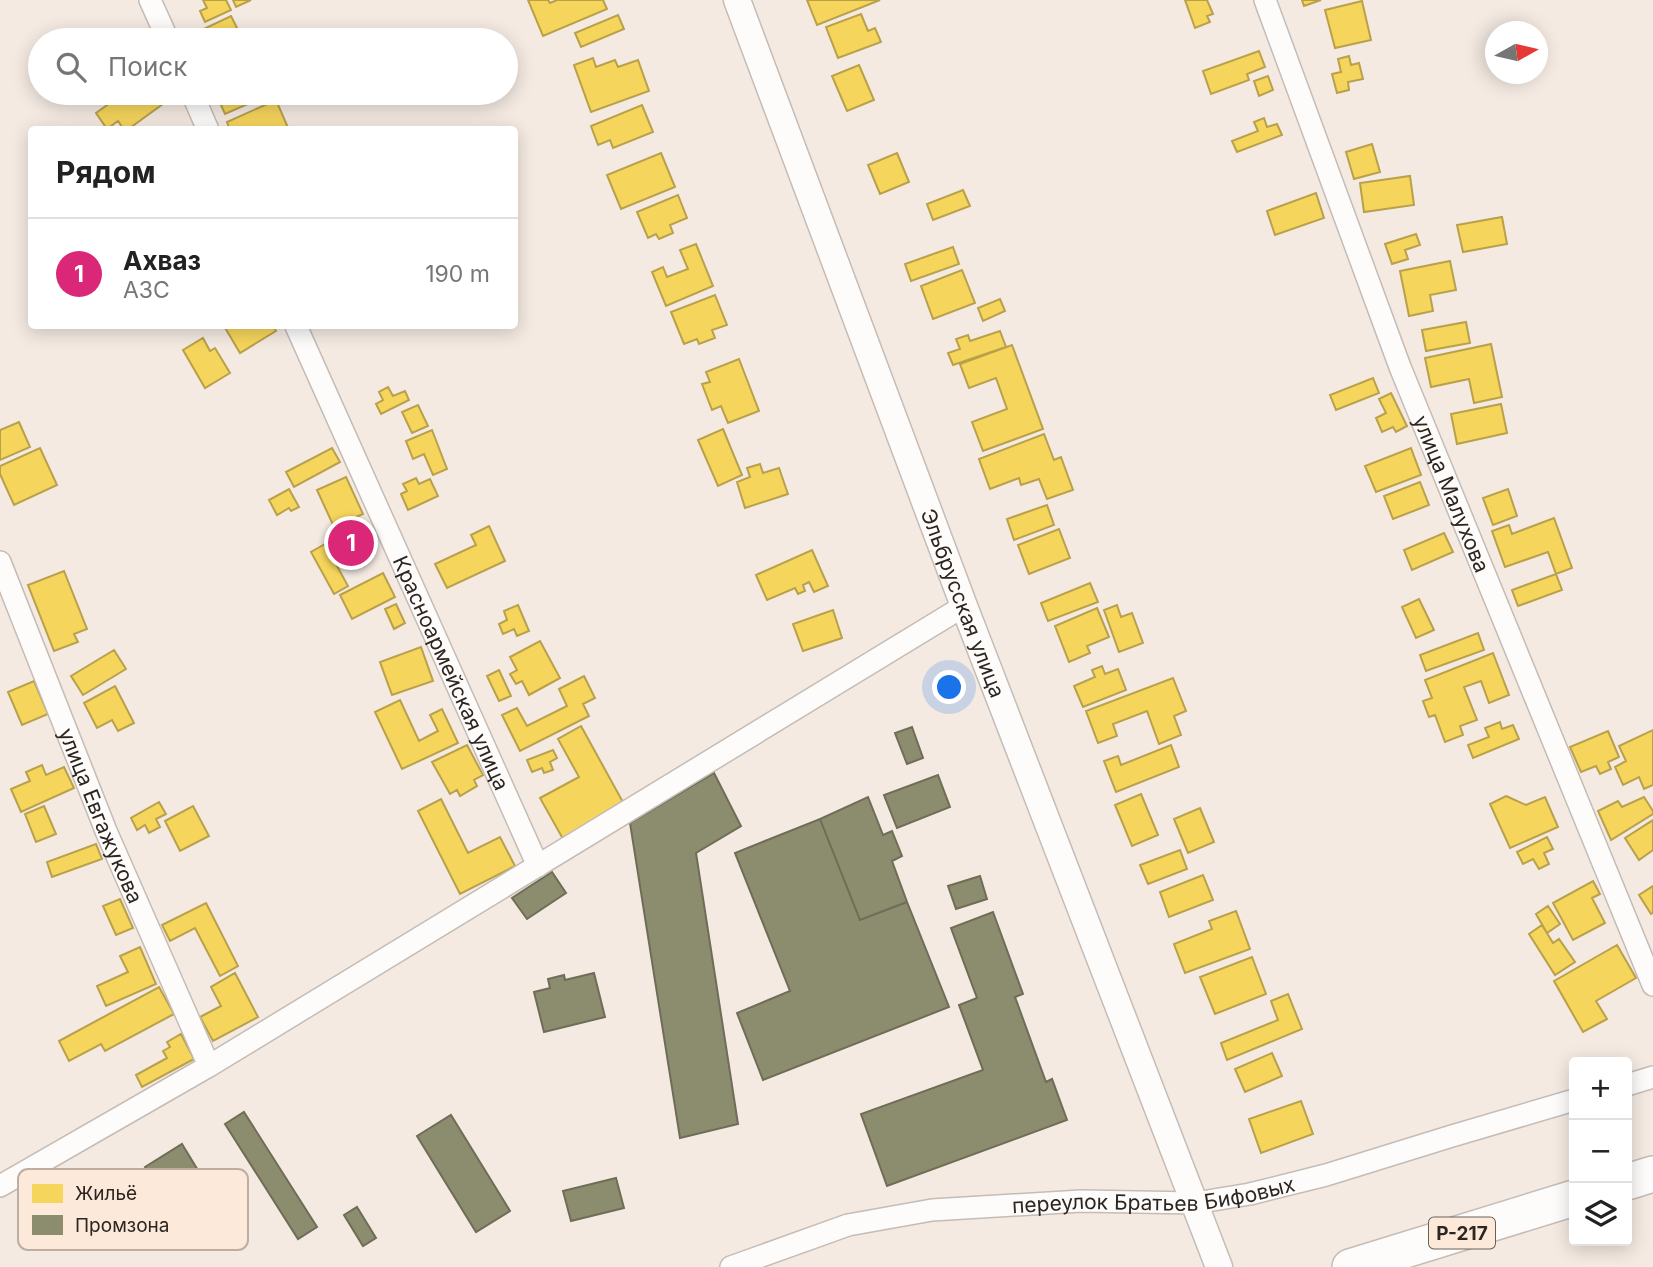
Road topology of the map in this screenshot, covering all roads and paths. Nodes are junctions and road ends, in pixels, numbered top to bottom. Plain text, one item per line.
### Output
1 (150, 0) edge
2 (737, 0) edge
3 (1265, 0) edge
4 (163, 28) edge
5 (197, 105) edge
6 (206, 126) edge
7 (297, 329) edge
8 (0, 562) edge
9 (964, 606) junction
10 (538, 866) junction
11 (1653, 985) edge
12 (209, 1066) junction
13 (1653, 1077) edge
14 (1632, 1083) edge
15 (1569, 1102) edge
16 (30, 1169) edge
17 (1653, 1174) edge
18 (18, 1176) edge
19 (1632, 1180) edge
20 (0, 1186) edge
21 (1569, 1200) edge
22 (1195, 1203) junction
23 (730, 1267) edge
24 (1219, 1267) edge
25 (1350, 1267) edge

1 - 4 street
2 - 9 street, Эльбрусская улица
3 - 11 street, улица Малухова
5 - 6 street
7 - 10 street, Красноармейская улица
8 - 12 street, улица Евгажукова
9 - 10 street
9 - 22 street, Эльбрусская улица
10 - 12 street
12 - 16 street
13 - 14 street
15 - 22 street, переулок Братьев Бифовых
17 - 19 highway
18 - 20 street
21 - 25 highway, Р-217
22 - 23 street, переулок Братьев Бифовых
22 - 24 street, Эльбрусская улица

